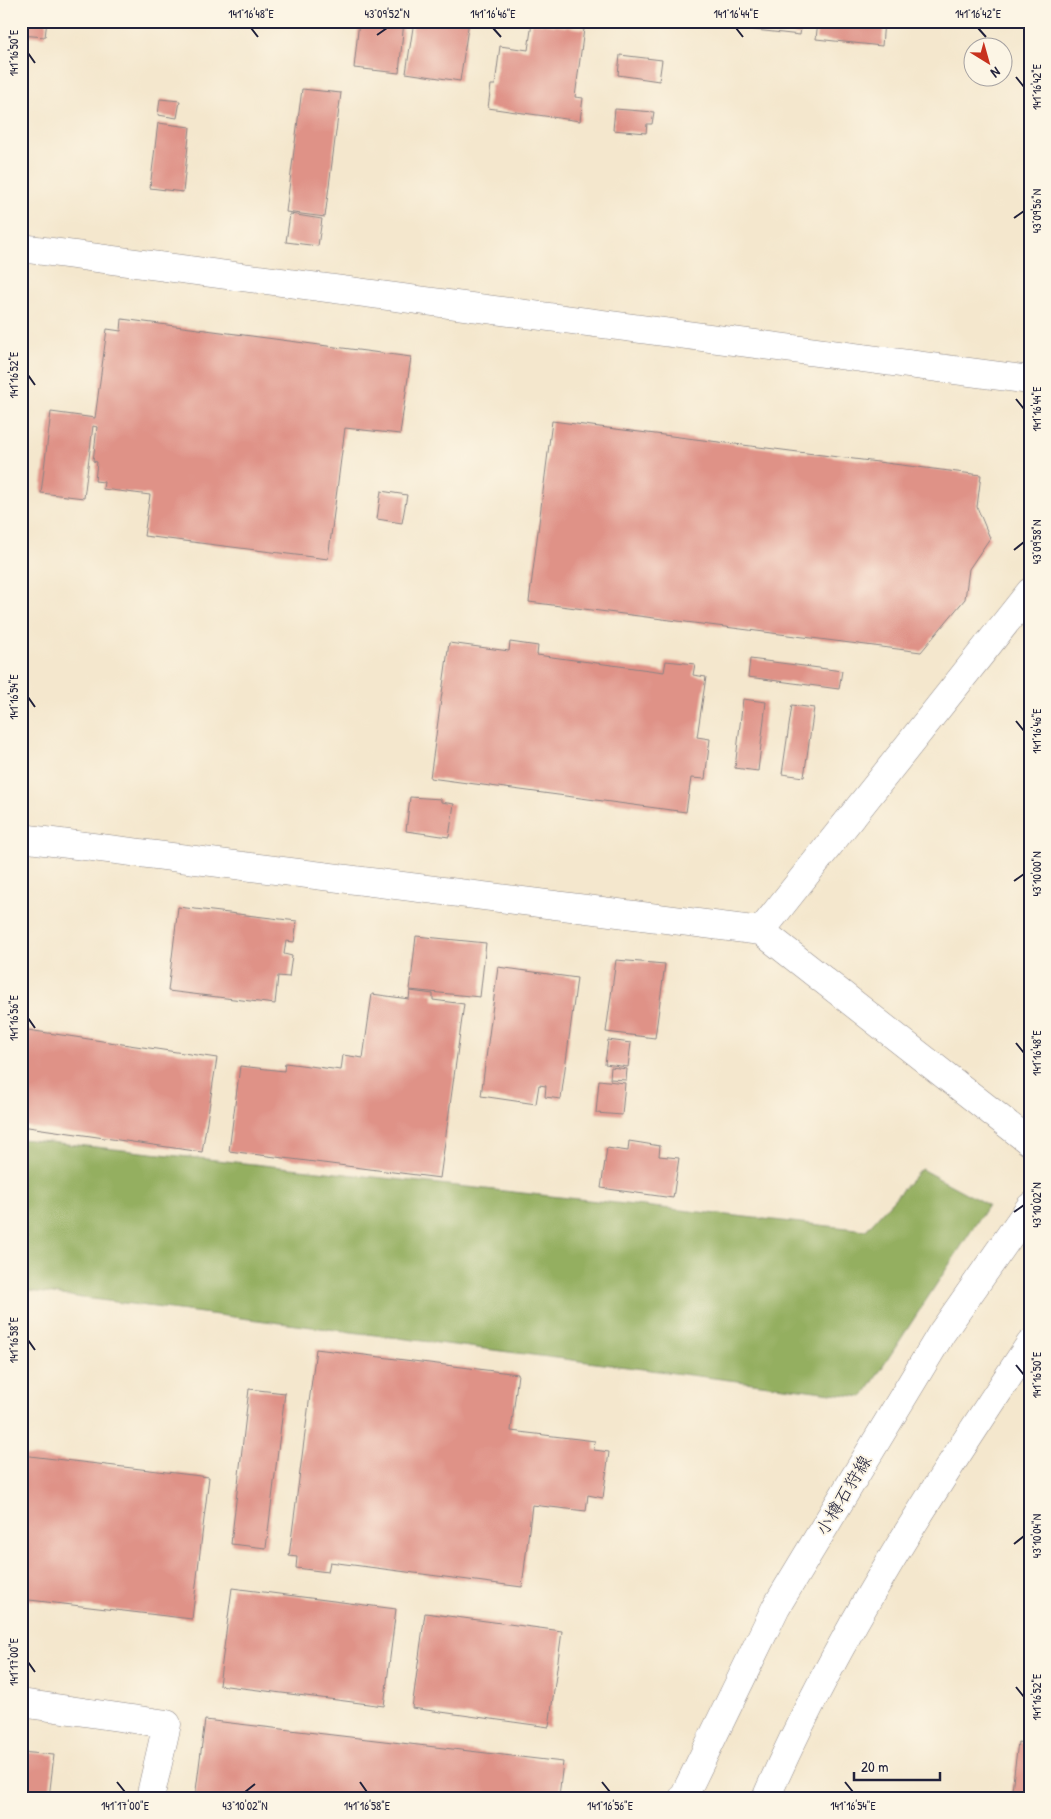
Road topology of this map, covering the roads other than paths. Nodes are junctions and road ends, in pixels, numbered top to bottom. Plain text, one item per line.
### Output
1 (21, 248) edge
2 (1030, 380) edge
3 (1030, 592) edge
4 (21, 838) edge
5 (761, 931) junction
6 (1030, 1142) edge
7 (1030, 1208) edge
8 (1030, 1344) edge
9 (21, 1703) edge
10 (150, 1798) edge
11 (683, 1798) edge
12 (766, 1798) edge

1 - 2 street
3 - 5 street
4 - 5 street
5 - 6 street
7 - 11 street, 小樽石狩線
8 - 12 street
9 - 10 street

